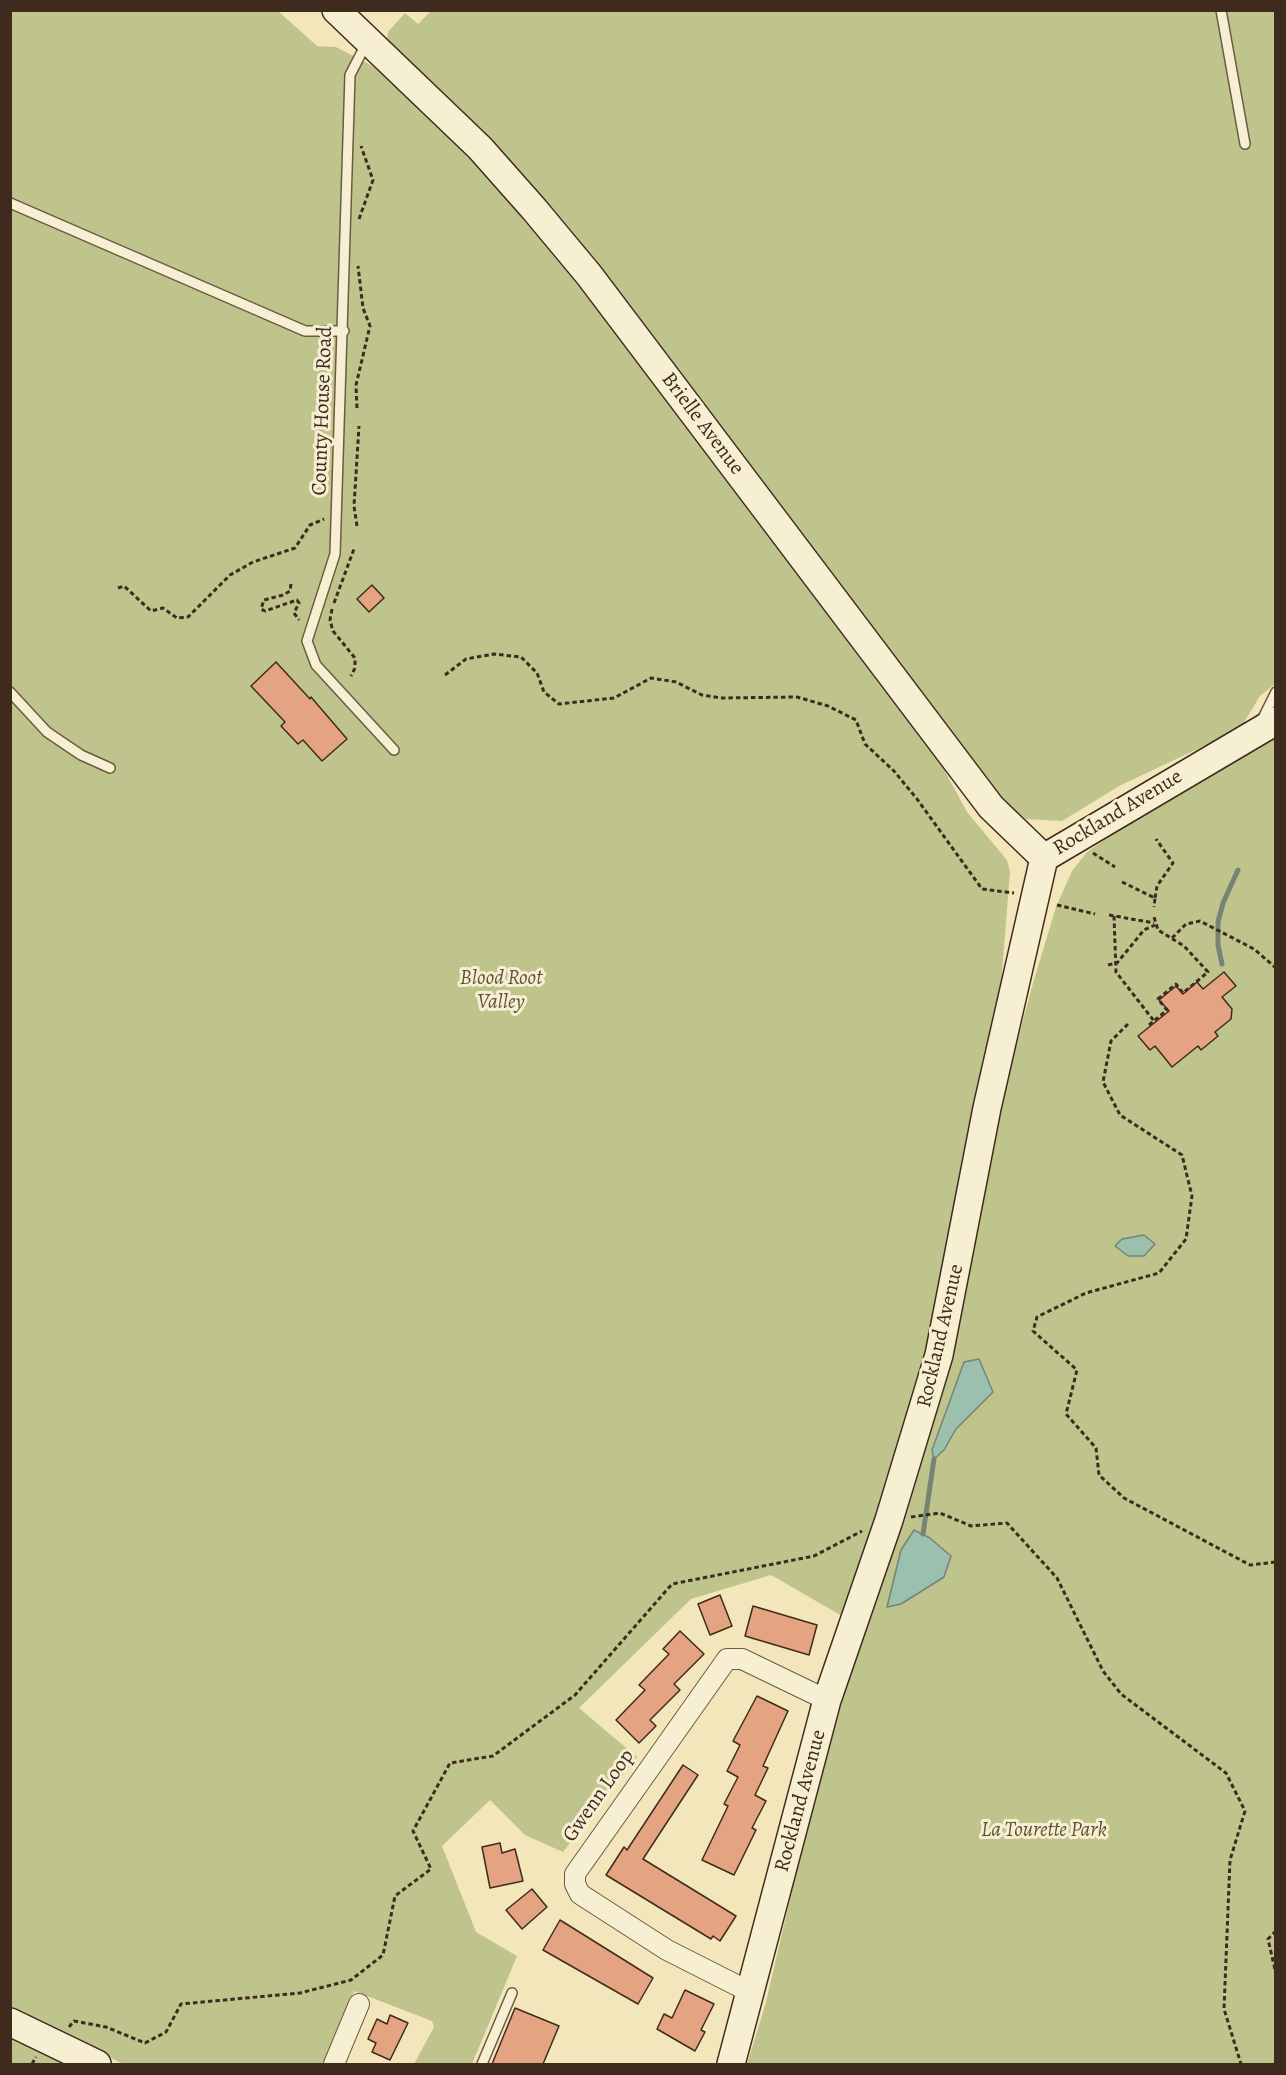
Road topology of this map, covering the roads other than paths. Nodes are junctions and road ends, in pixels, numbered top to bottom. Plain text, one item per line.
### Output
1 (336, 10) edge
2 (1221, 10) edge
3 (368, 40) junction
4 (1245, 144) dead end
5 (10, 203) edge
6 (344, 331) junction
7 (10, 692) edge
8 (1275, 692) edge
9 (1266, 726) edge
10 (394, 750) dead end
11 (110, 768) dead end
12 (1044, 858) junction
13 (827, 1700) junction
14 (750, 1992) junction
15 (512, 1993) dead end
16 (358, 2004) dead end
17 (10, 2022) edge
18 (97, 2064) edge
19 (334, 2064) edge
20 (482, 2064) edge
21 (731, 2064) edge

1 - 3 street, Brielle Avenue
2 - 4 lane
3 - 6 lane, County House Road
3 - 12 street, Brielle Avenue
5 - 6 lane
6 - 10 lane, County House Road
7 - 11 lane
8 - 9 lane
9 - 12 street, Rockland Avenue
12 - 13 street, Rockland Avenue
13 - 14 street, Rockland Avenue
13 - 14 street, Gwenn Loop
14 - 21 street, Rockland Avenue
15 - 20 lane
16 - 19 street
17 - 18 street

